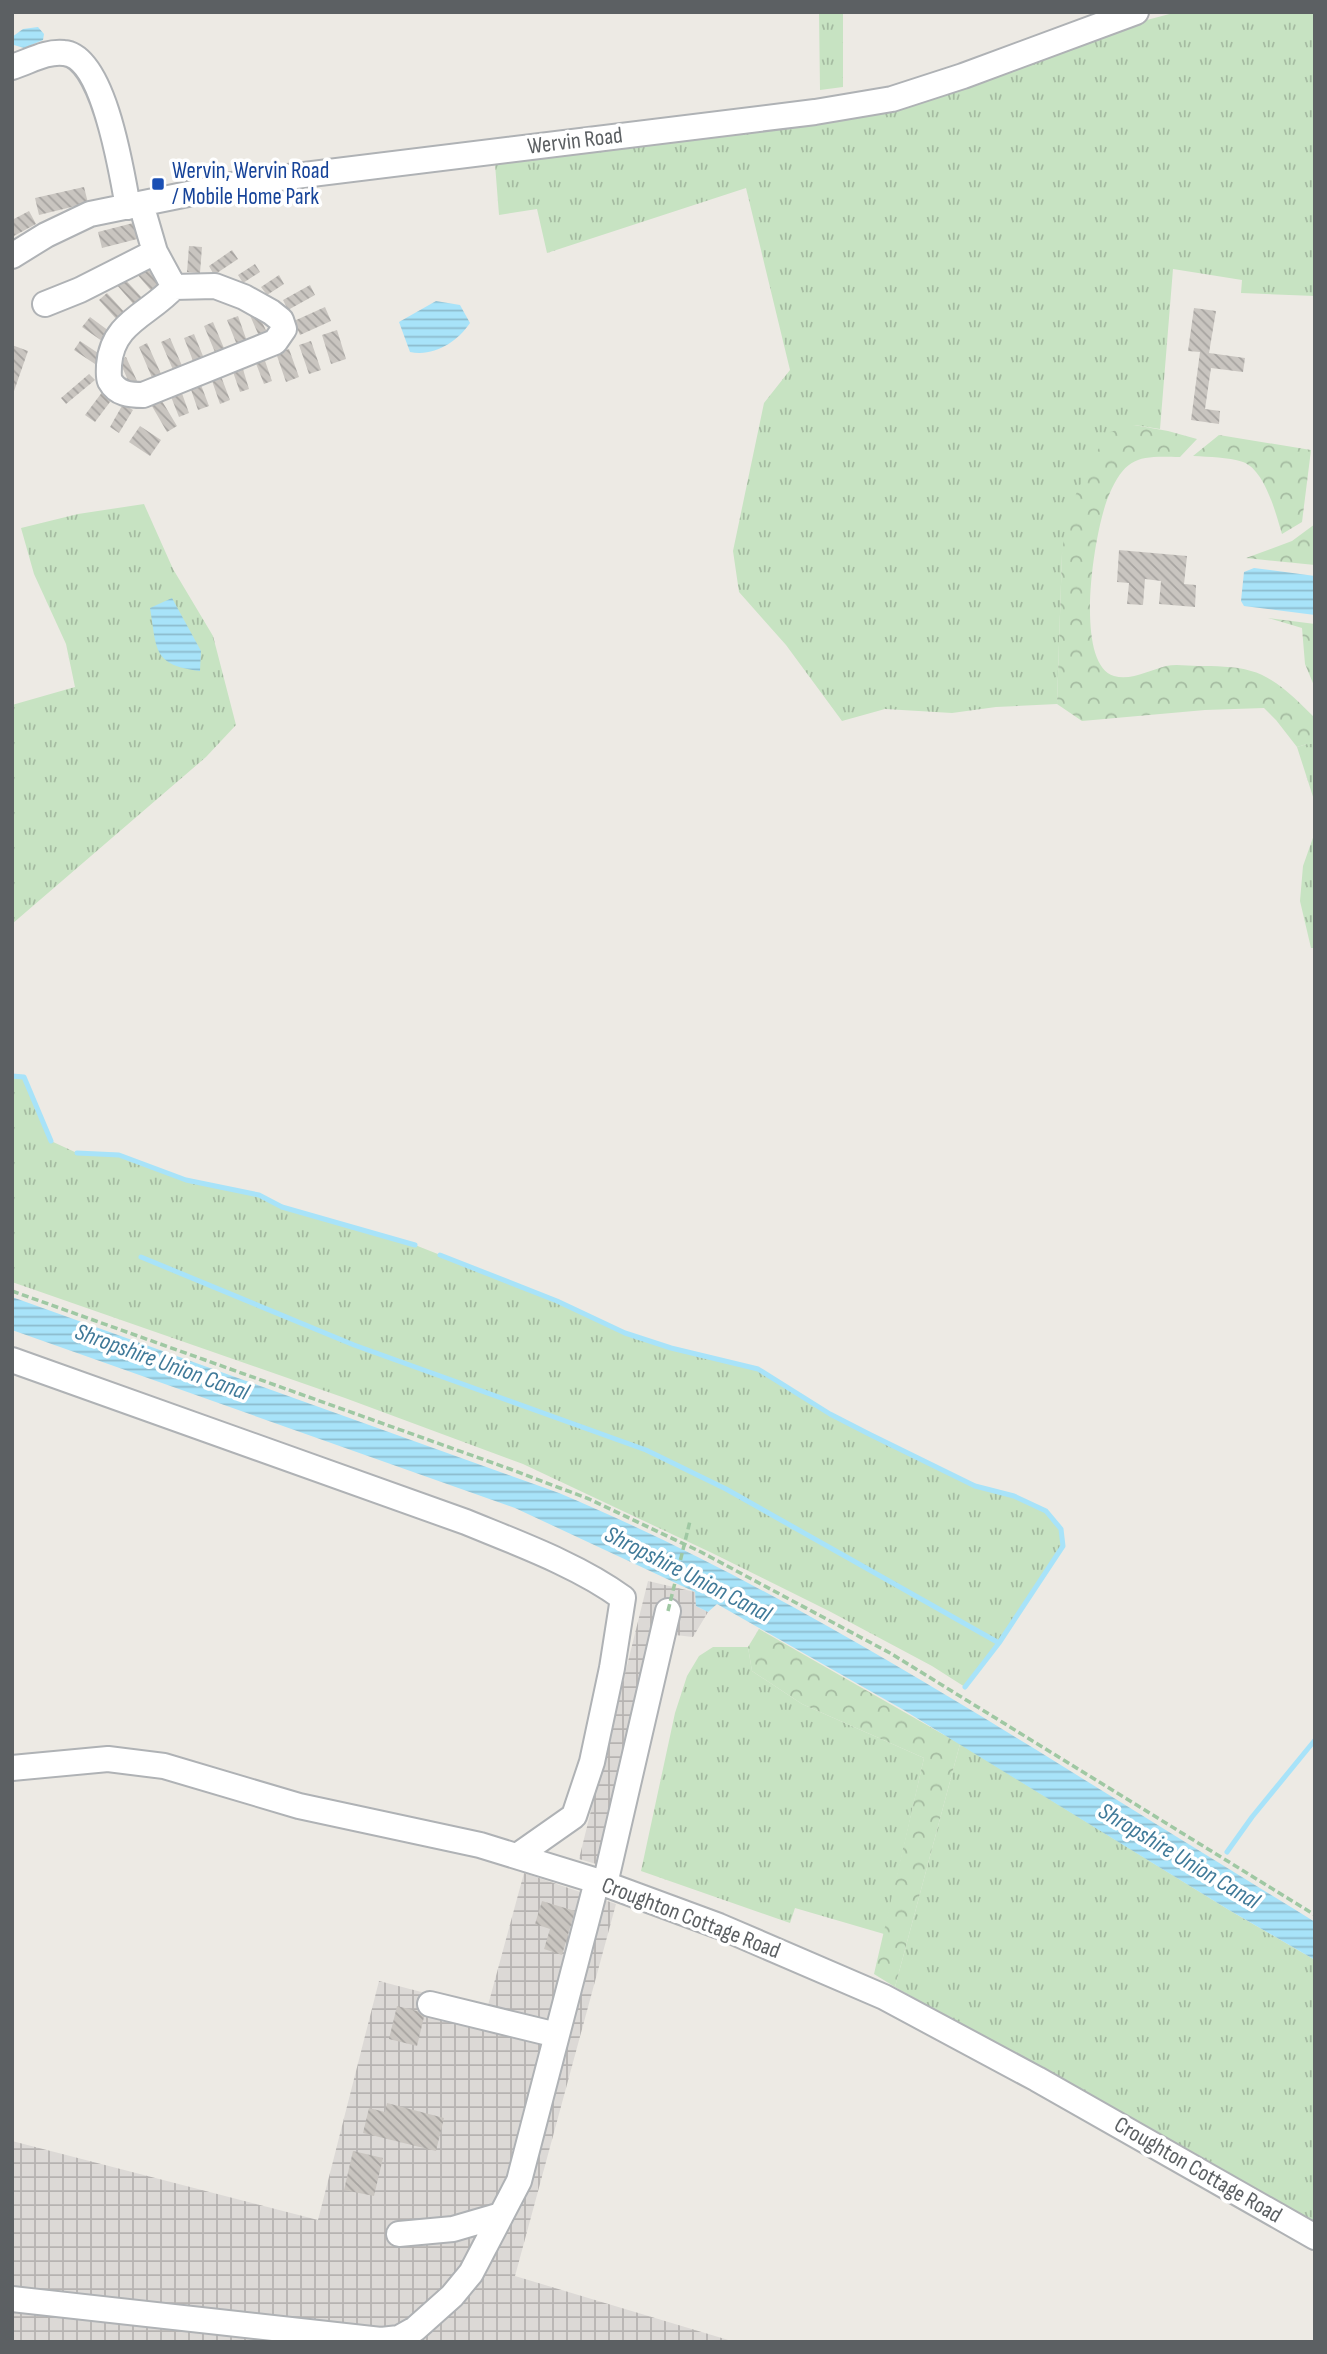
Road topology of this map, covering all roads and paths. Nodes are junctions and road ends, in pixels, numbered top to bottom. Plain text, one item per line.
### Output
1 (1136, 12) edge
2 (12, 67) edge
3 (135, 205) junction
4 (155, 252) junction
5 (12, 256) edge
6 (174, 287) junction
7 (45, 304) dead end
8 (12, 1291) edge
9 (12, 1360) edge
10 (690, 1521) dead end
11 (668, 1611) joint
12 (12, 1768) edge
13 (517, 1856) junction
14 (601, 1883) junction
15 (1315, 1915) edge
16 (430, 2004) dead end
17 (557, 2035) junction
18 (501, 2215) junction
19 (399, 2234) dead end
20 (1315, 2237) edge
21 (12, 2299) edge
22 (387, 2341) edge

1 - 3 street, Wervin Road
2 - 3 street
3 - 4 street
3 - 5 street, Wervin Road
4 - 6 street
4 - 7 street
6 - 6 street
8 - 15 path
9 - 13 street
10 - 11 path, bridge
11 - 14 street
12 - 13 street, Croughton Cottage Road
13 - 14 street, Croughton Cottage Road
14 - 17 street
14 - 20 street, Croughton Cottage Road
16 - 17 street
17 - 18 street
18 - 19 street
18 - 22 street
21 - 22 street

